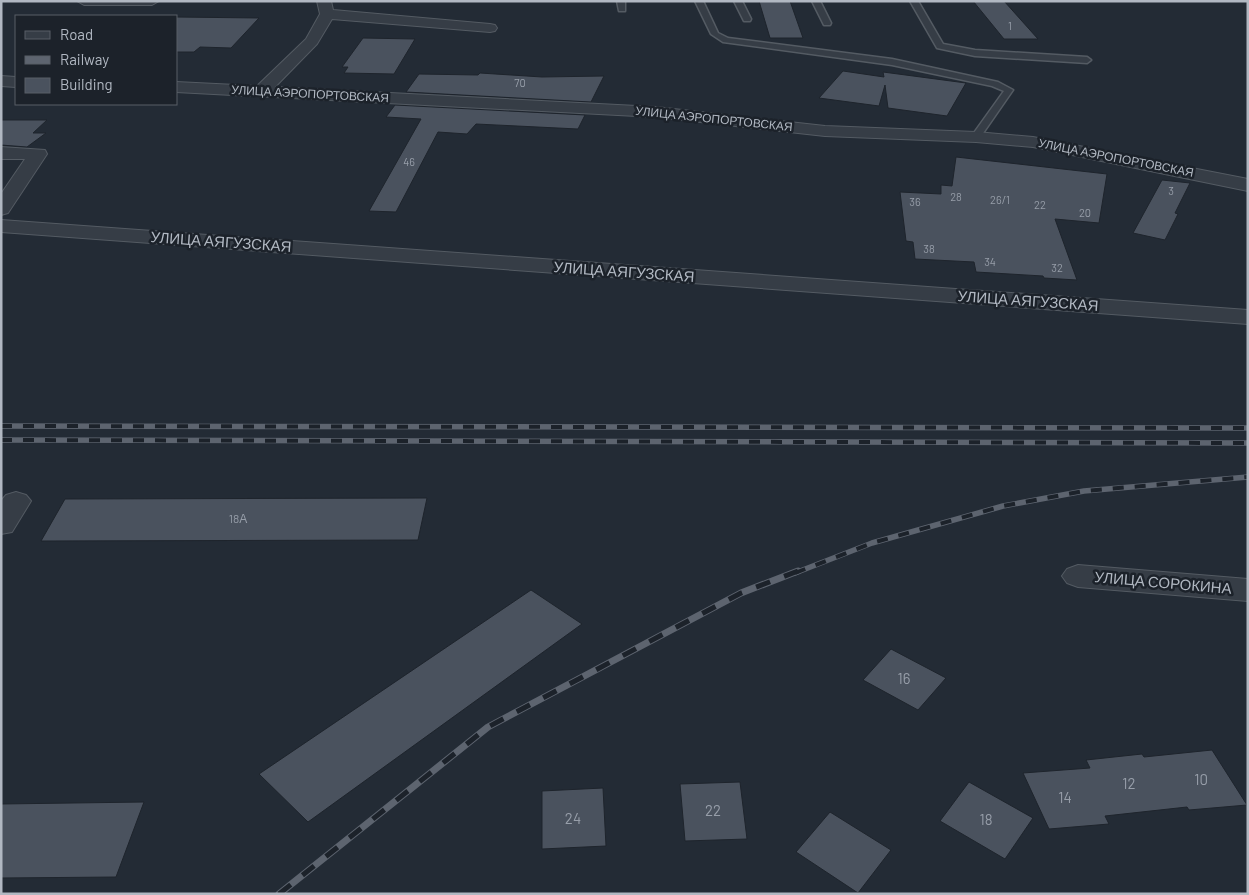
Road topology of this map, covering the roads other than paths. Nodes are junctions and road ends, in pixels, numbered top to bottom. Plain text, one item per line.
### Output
1 (84, 1) edge
2 (152, 1) edge
3 (699, 1) edge
4 (738, 1) edge
5 (816, 1) edge
6 (914, 1) edge
7 (326, 8) edge
8 (747, 19) dead end
9 (827, 23) dead end
10 (490, 28) dead end
11 (1087, 60) dead end
12 (1, 81) edge
13 (15, 82) edge
14 (178, 87) edge
15 (263, 90) junction
16 (976, 137) junction
17 (1, 152) edge
18 (1248, 185) edge
19 (1, 209) edge
20 (1, 226) edge
21 (1248, 316) edge
22 (1078, 576) dead end
23 (1248, 590) edge

1 - 2 street
3 - 16 lane
4 - 8 lane
5 - 9 lane
6 - 11 lane
7 - 10 street
7 - 15 street
12 - 13 street
14 - 15 street, УЛИЦА АЭРОПОРТОВСКАЯ
15 - 16 street, УЛИЦА АЭРОПОРТОВСКАЯ
16 - 18 street, УЛИЦА АЭРОПОРТОВСКАЯ
17 - 19 street
20 - 21 street, УЛИЦА АЯГУЗСКАЯ
22 - 23 street, УЛИЦА СОРОКИНА

